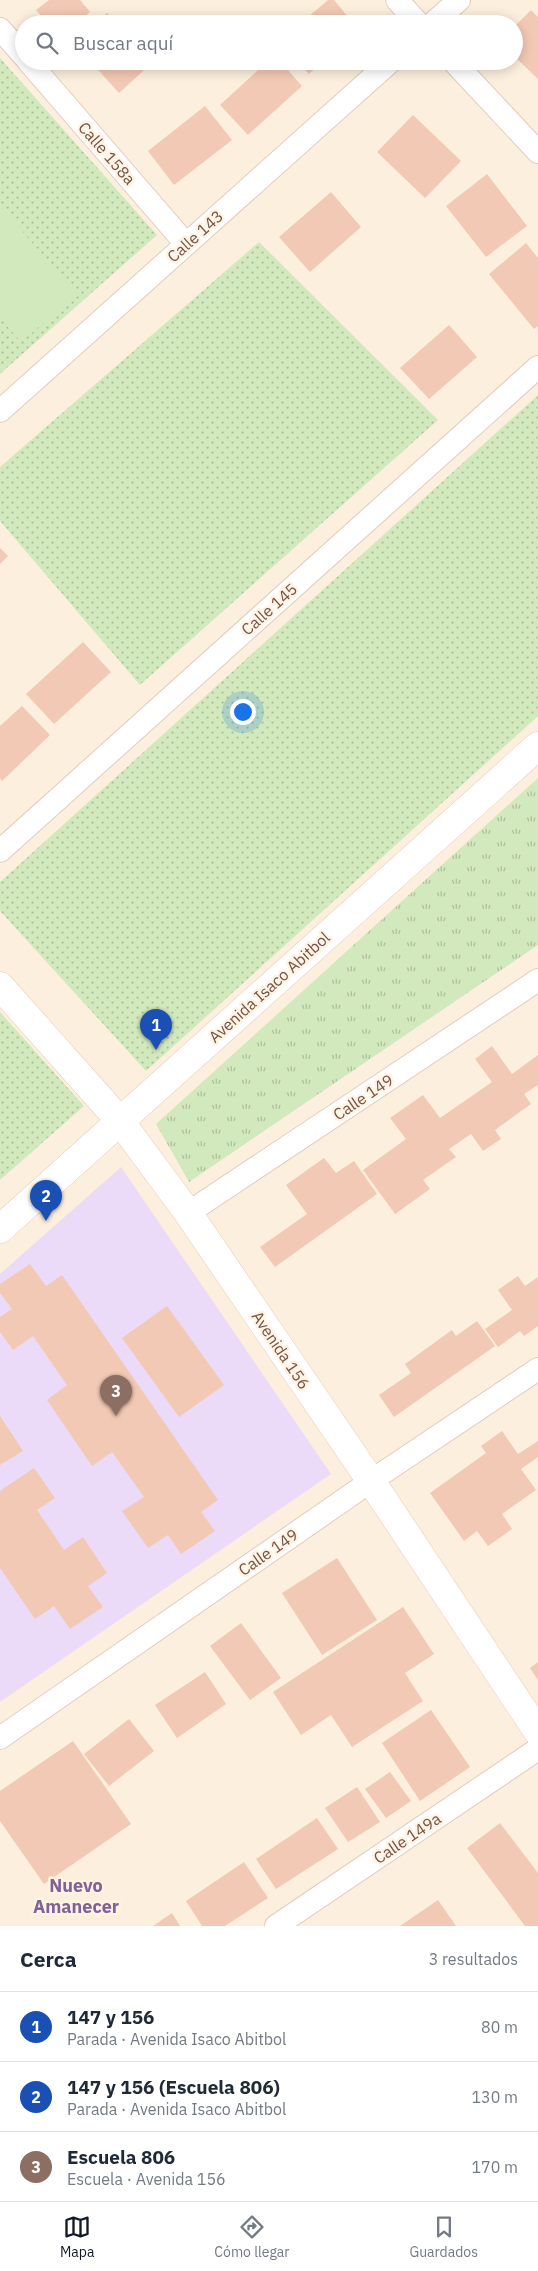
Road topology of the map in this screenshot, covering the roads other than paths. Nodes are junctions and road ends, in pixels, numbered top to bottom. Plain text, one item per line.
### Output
1 (397, 0) edge
2 (459, 0) edge
3 (411, 15) edge
4 (442, 15) edge
5 (0, 29) edge
6 (15, 46) edge
7 (36, 70) edge
8 (380, 70) edge
9 (461, 70) edge
10 (538, 152) edge
11 (186, 244) junction
12 (538, 367) edge
13 (0, 411) edge
14 (538, 746) edge
15 (0, 851) edge
16 (538, 980) edge
17 (0, 986) edge
18 (120, 1121) junction
19 (188, 1213) junction
20 (0, 1229) edge
21 (538, 1369) edge
22 (371, 1481) junction
23 (538, 1732) edge
24 (0, 1738) edge
25 (538, 1749) edge
26 (276, 1926) edge

1 - 3 street
2 - 4 street
5 - 6 street
7 - 11 street, Calle 158a
8 - 11 street, Calle 143
9 - 10 street
11 - 13 street, Calle 143
12 - 15 street, Calle 145
14 - 18 main road, Avenida Isaco Abitbol
16 - 19 street, Calle 149
17 - 18 main road, Avenida 156
18 - 19 main road, Avenida 156
18 - 20 main road, Avenida Isaco Abitbol
19 - 22 main road, Avenida 156
21 - 22 street, Calle 149
22 - 23 main road, Avenida 156
22 - 24 street, Calle 149
25 - 26 street, Calle 149a

